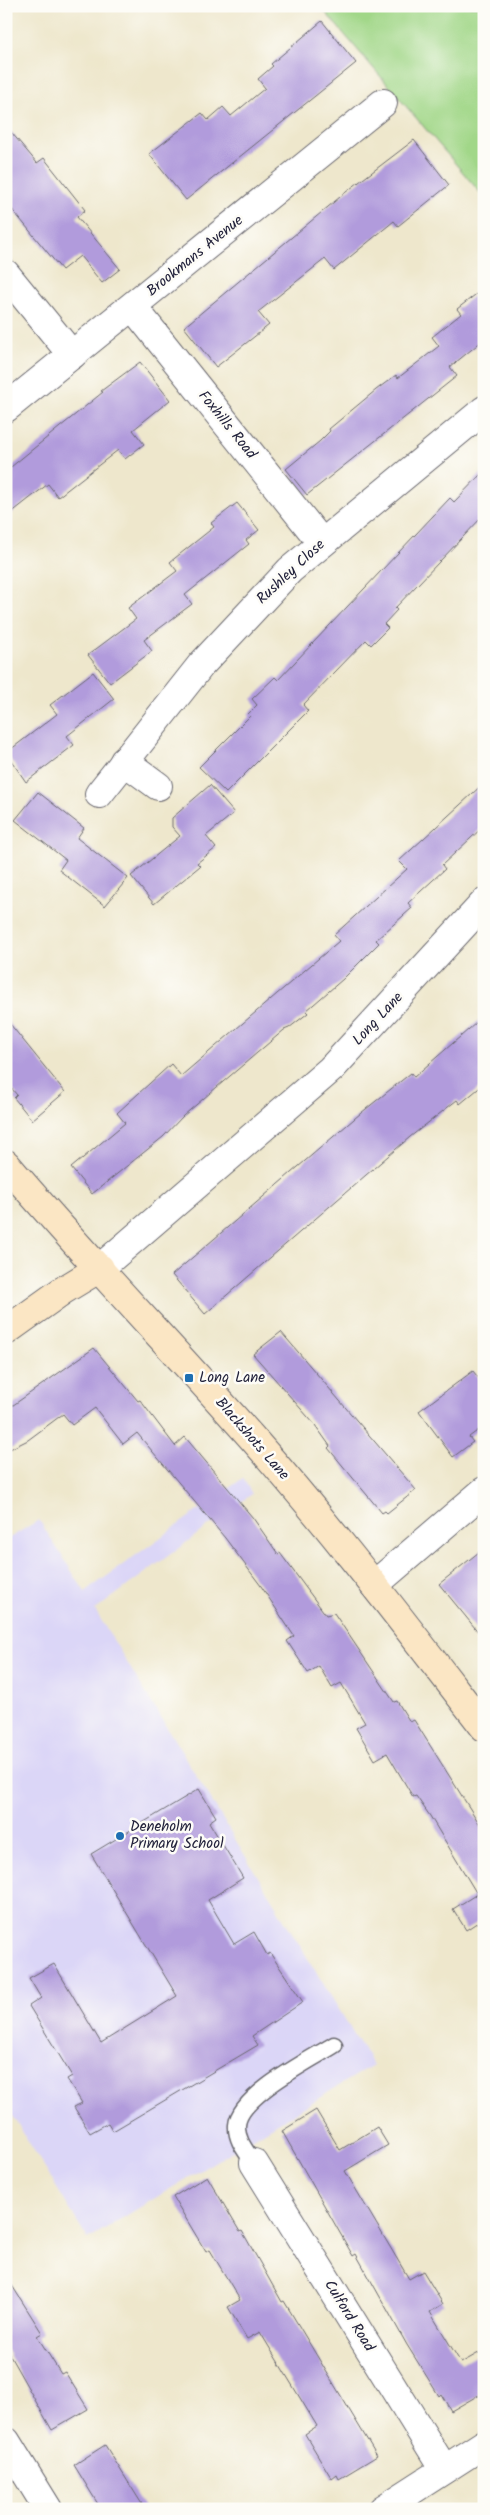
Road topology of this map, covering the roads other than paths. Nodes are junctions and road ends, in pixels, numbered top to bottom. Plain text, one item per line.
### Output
1 (383, 103) dead end
2 (6, 274) edge
3 (133, 307) junction
4 (72, 355) junction
5 (6, 408) edge
6 (484, 410) edge
7 (322, 543) junction
8 (124, 761) junction
9 (158, 786) dead end
10 (99, 794) dead end
11 (484, 902) edge
12 (6, 1164) edge
13 (100, 1268) junction
14 (6, 1331) edge
15 (484, 1491) edge
16 (374, 1585) junction
17 (484, 1727) edge
18 (334, 2045) dead end
19 (254, 2163) joint
20 (6, 2442) edge
21 (484, 2444) edge
22 (444, 2469) junction
23 (48, 2509) edge
24 (383, 2509) edge

1 - 3 street, Brookmans Avenue
2 - 4 street
3 - 4 street, Brookmans Avenue
3 - 7 street, Foxhills Road
4 - 5 street, Brookmans Avenue
6 - 7 street, Rushley Close
7 - 8 street, Rushley Close
8 - 9 street
8 - 10 street, Rushley Close
11 - 13 street, Long Lane
12 - 13 street, Blackshots Lane
13 - 14 street, Long Lane
13 - 16 street, Blackshots Lane
15 - 16 street
16 - 17 street, Blackshots Lane
18 - 19 lane
19 - 22 street, Culford Road
20 - 23 street
21 - 22 street
22 - 24 street

